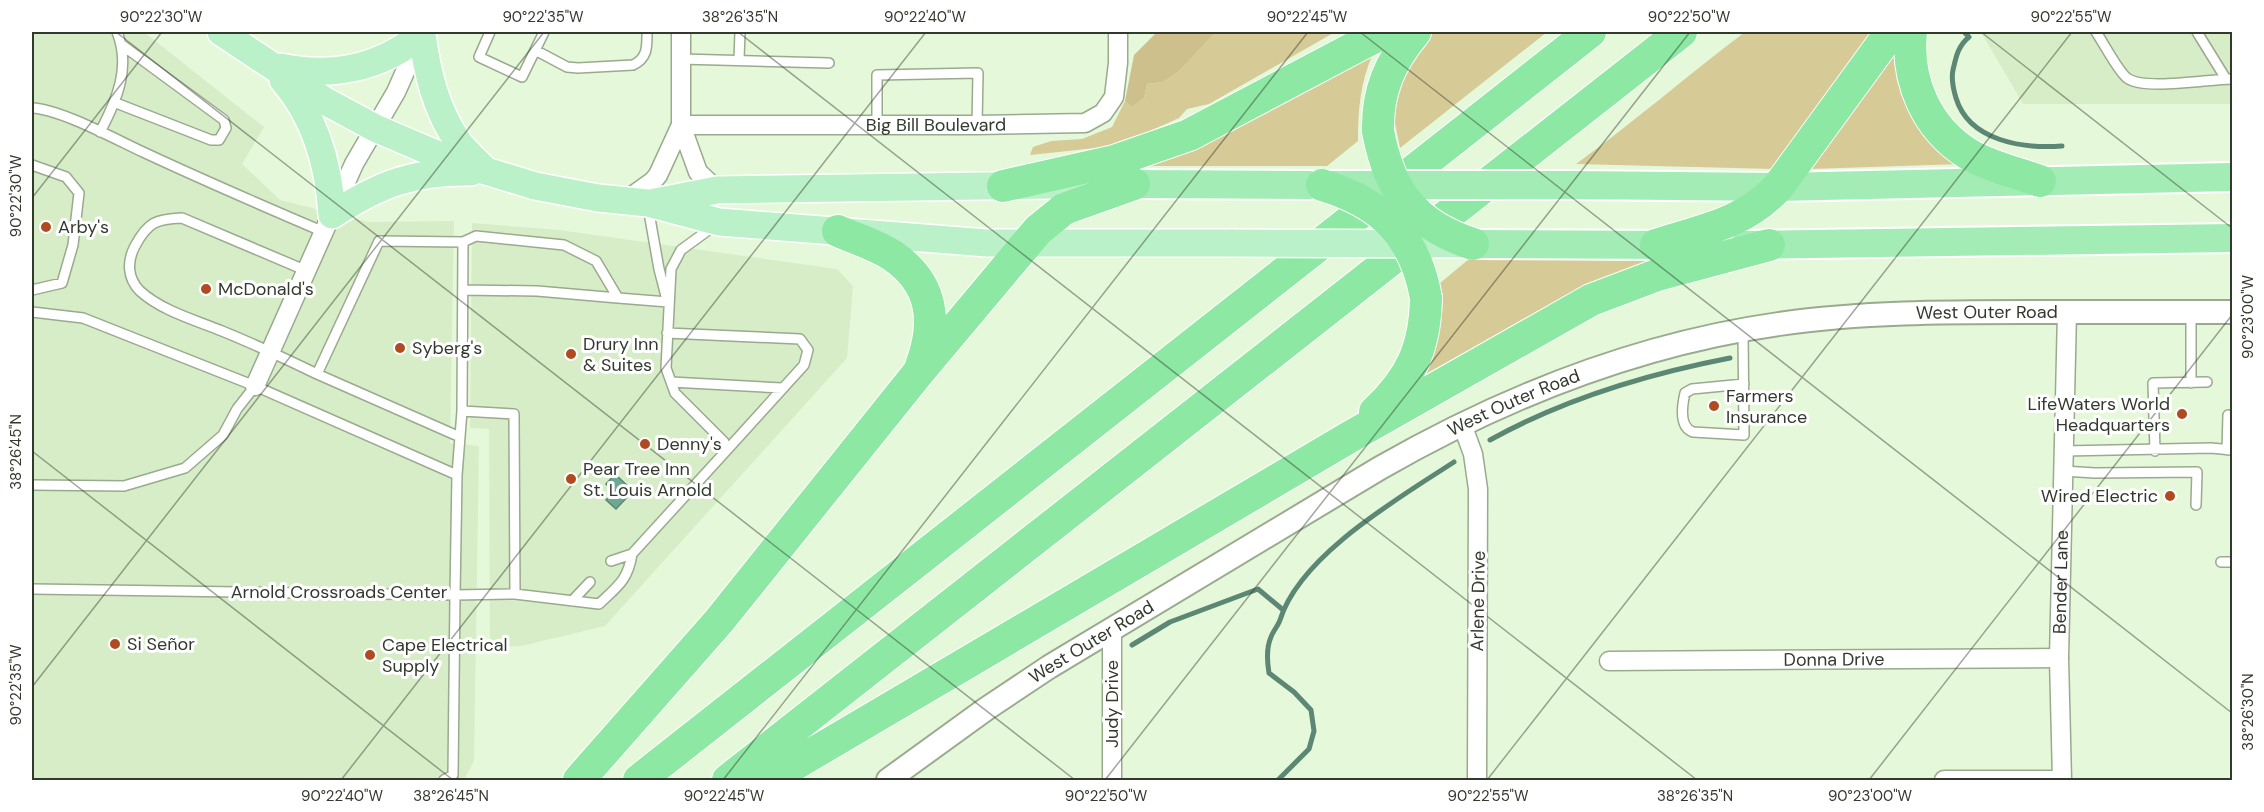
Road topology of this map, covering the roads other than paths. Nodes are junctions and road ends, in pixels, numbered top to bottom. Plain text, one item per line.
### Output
1 (117, 32) edge
2 (221, 32) edge
3 (490, 32) edge
4 (544, 32) edge
5 (647, 32) edge
6 (681, 32) edge
7 (740, 32) edge
8 (1118, 32) edge
9 (1384, 32) edge
10 (1415, 32) edge
11 (1590, 32) edge
12 (1681, 32) edge
13 (1891, 32) edge
14 (1911, 32) edge
15 (2096, 32) edge
16 (2197, 32) edge
17 (423, 33) edge
18 (122, 45) junction
19 (535, 50) junction
20 (681, 59) junction
21 (739, 59) junction
22 (829, 63) dead end
23 (270, 64) junction
24 (2229, 79) edge
25 (116, 103) junction
26 (32, 108) edge
27 (681, 125) junction
28 (977, 125) junction
29 (877, 126) junction
30 (375, 128) junction
31 (100, 132) junction
32 (32, 165) edge
33 (487, 172) junction
34 (2232, 177) edge
35 (2040, 181) junction
36 (1134, 184) junction
37 (1316, 185) junction
38 (1396, 185) junction
39 (1003, 186) junction
40 (1778, 187) junction
41 (717, 190) junction
42 (637, 202) junction
43 (719, 222) junction
44 (328, 224) junction
45 (838, 231) junction
46 (2232, 238) edge
47 (463, 243) junction
48 (1026, 243) junction
49 (1483, 244) junction
50 (1408, 245) junction
51 (1656, 245) junction
52 (1769, 245) junction
53 (307, 271) junction
54 (32, 290) edge
55 (464, 291) junction
56 (618, 297) junction
57 (668, 302) junction
58 (32, 312) edge
59 (2067, 312) junction
60 (2191, 312) junction
61 (2232, 312) edge
62 (1743, 330) junction
63 (667, 333) junction
64 (271, 351) junction
65 (918, 373) junction
66 (317, 374) junction
67 (671, 382) junction
68 (2207, 382) dead end
69 (2191, 383) junction
70 (1744, 384) junction
71 (255, 386) junction
72 (782, 388) junction
73 (462, 411) junction
74 (2228, 415) dead end
75 (1462, 424) junction
76 (460, 437) junction
77 (1348, 438) junction
78 (2230, 450) edge
79 (726, 451) junction
80 (2064, 451) junction
81 (2155, 451) junction
82 (2063, 471) junction
83 (457, 475) junction
84 (32, 485) edge
85 (2196, 505) dead end
86 (632, 554) junction
87 (611, 561) dead end
88 (2221, 562) dead end
89 (2232, 562) edge
90 (590, 582) dead end
91 (32, 589) edge
92 (515, 594) junction
93 (455, 596) junction
94 (572, 601) junction
95 (1112, 627) junction
96 (2059, 658) junction
97 (1609, 661) dead end
98 (444, 780) edge
99 (579, 780) edge
100 (639, 780) edge
101 (728, 780) edge
102 (768, 780) edge
103 (888, 780) edge
104 (1112, 780) edge
105 (1477, 780) edge
106 (1944, 780) edge
107 (2056, 780) edge
108 (2062, 780) edge

1 - 18 lane
2 - 23 main road
3 - 19 lane
4 - 19 lane
5 - 19 lane
6 - 20 street
7 - 21 lane
8 - 28 street, Big Bill Boulevard
9 - 39 highway
10 - 38 highway, bridge
11 - 100 highway
12 - 101 highway
13 - 40 highway
14 - 35 highway
15 - 24 lane
16 - 24 lane
17 - 23 main road
17 - 30 street
17 - 33 main road
18 - 25 lane
18 - 25 lane
20 - 21 lane
20 - 27 street
21 - 22 lane
23 - 30 main road
23 - 44 main road
25 - 31 lane
26 - 31 lane
27 - 29 street, Big Bill Boulevard
27 - 41 street
27 - 42 street
28 - 29 street, Big Bill Boulevard
28 - 29 lane
30 - 33 main road
30 - 44 street
31 - 44 lane
32 - 54 lane
33 - 42 main road
33 - 44 main road
34 - 35 highway
35 - 40 highway
36 - 37 highway
36 - 39 main road
36 - 48 highway
37 - 38 highway, bridge
37 - 50 highway, bridge
38 - 40 highway, bridge
38 - 49 highway, bridge
39 - 41 main road
40 - 51 highway
41 - 42 main road
42 - 43 main road
42 - 57 lane
43 - 45 main road
43 - 57 lane
44 - 53 street
45 - 48 main road
45 - 65 highway
46 - 52 highway
47 - 55 lane, Arnold Crossroads Center
47 - 56 lane
47 - 66 lane
48 - 50 main road, bridge
48 - 65 highway
49 - 50 main road, bridge
49 - 51 highway
50 - 77 highway, bridge
51 - 52 highway
52 - 77 highway
53 - 64 street
53 - 64 lane
55 - 56 lane
55 - 73 lane, Arnold Crossroads Center
56 - 57 lane
57 - 63 lane
58 - 71 lane
59 - 60 street, West Outer Road
59 - 62 street, West Outer Road
59 - 80 street, Bender Lane
60 - 61 street, West Outer Road
60 - 69 lane
62 - 70 lane
62 - 75 street, West Outer Road
63 - 67 lane
63 - 72 lane
64 - 66 lane
64 - 71 street
65 - 99 highway
66 - 76 lane
67 - 72 lane
67 - 79 lane
68 - 69 lane
69 - 81 lane
70 - 70 lane
71 - 83 lane
71 - 84 lane
72 - 79 lane
73 - 76 lane, Arnold Crossroads Center
73 - 92 lane
74 - 78 lane
75 - 95 street, West Outer Road
75 - 105 street, Arlene Drive
76 - 83 lane, Arnold Crossroads Center
77 - 102 highway
78 - 81 lane
79 - 86 lane
80 - 81 lane
80 - 82 street, Bender Lane
82 - 85 lane
82 - 96 street, Bender Lane
83 - 93 lane, Arnold Crossroads Center
86 - 87 lane
86 - 94 lane
88 - 89 lane
90 - 94 lane
91 - 93 lane, Arnold Crossroads Center
92 - 93 lane
92 - 94 lane
93 - 98 lane
95 - 103 street, West Outer Road
95 - 104 street, Judy Drive
96 - 97 street, Donna Drive
96 - 108 street, Bender Lane
106 - 107 street

